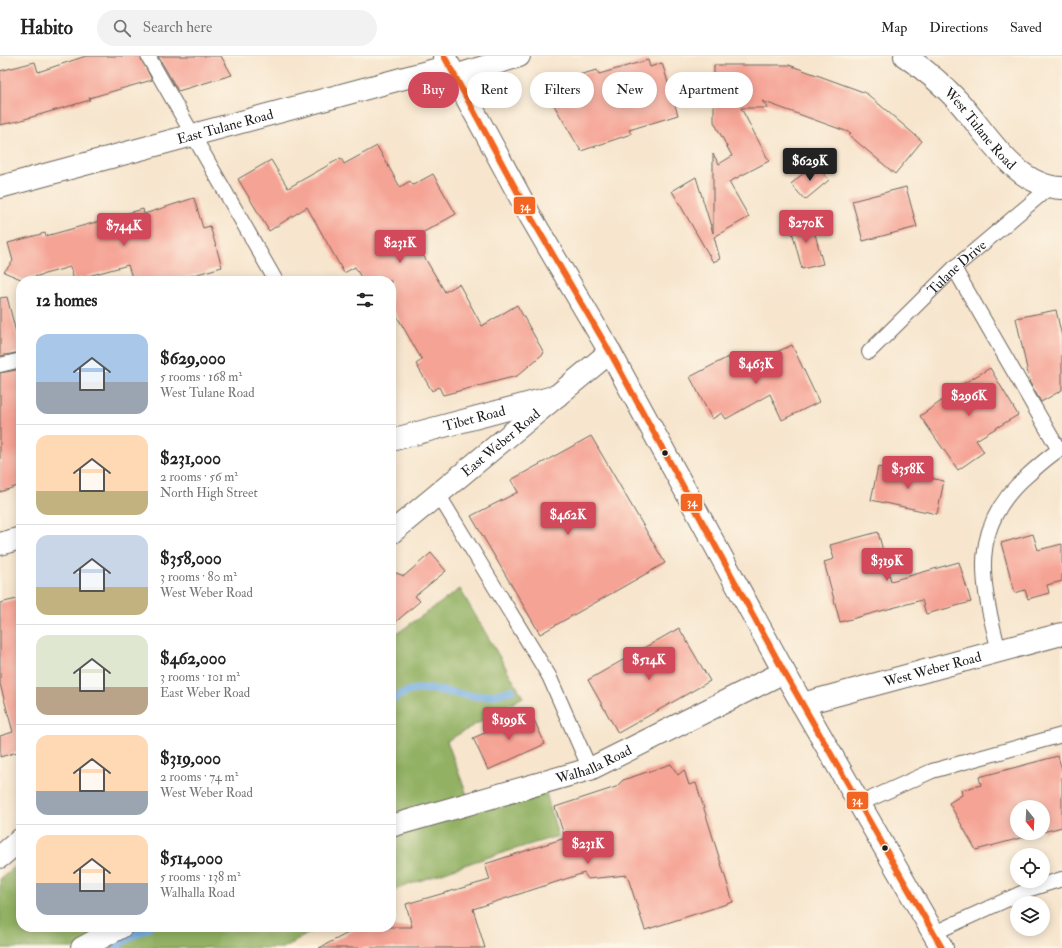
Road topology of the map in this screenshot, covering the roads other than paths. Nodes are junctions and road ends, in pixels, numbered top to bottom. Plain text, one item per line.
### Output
1 (148, 56) edge
2 (519, 56) edge
3 (905, 56) edge
4 (449, 66) edge
5 (192, 136) junction
6 (0, 187) edge
7 (1056, 188) edge
8 (954, 268) junction
9 (273, 276) edge
10 (610, 352) junction
11 (869, 352) dead end
12 (16, 361) edge
13 (0, 366) edge
14 (557, 396) junction
15 (396, 439) edge
16 (1060, 449) edge
17 (438, 494) junction
18 (396, 529) edge
19 (16, 539) edge
20 (0, 544) edge
21 (1062, 634) edge
22 (999, 651) junction
23 (784, 672) junction
24 (802, 704) junction
25 (1062, 735) edge
26 (590, 769) junction
27 (860, 804) junction
28 (396, 825) edge
29 (16, 843) edge
30 (0, 857) edge
31 (1062, 879) edge
32 (112, 932) edge
33 (938, 941) edge
34 (82, 948) edge

1 - 5 lane
2 - 4 street
3 - 7 street, West Tulane Road
4 - 5 street, East Tulane Road
4 - 10 street
5 - 6 street, East Tulane Road
5 - 9 lane
7 - 8 lane, Tulane Drive
8 - 11 lane, Tulane Drive
8 - 16 lane
10 - 14 street, East Weber Road
10 - 23 street
12 - 13 lane
14 - 15 street, Tibet Road
14 - 17 street, East Weber Road
16 - 22 lane
17 - 18 street, East Weber Road
17 - 26 lane
19 - 20 street
21 - 22 street, West Weber Road
22 - 24 street, West Weber Road
23 - 24 street
23 - 26 street, Walhalla Road
24 - 27 street
25 - 27 lane
26 - 28 street, Walhalla Road
27 - 33 street
29 - 30 street
31 - 33 lane
32 - 34 street

